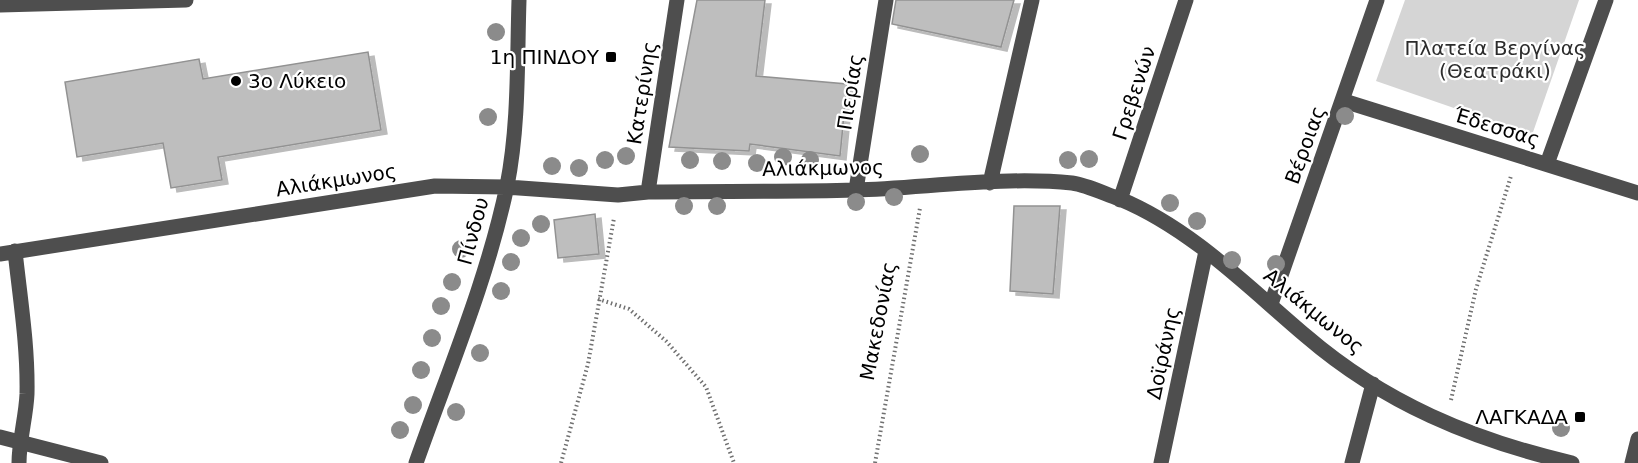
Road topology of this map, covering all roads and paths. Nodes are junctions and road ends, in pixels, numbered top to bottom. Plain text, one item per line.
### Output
1 (186, 0) edge
2 (519, 0) edge
3 (677, 0) edge
4 (885, 0) edge
5 (1032, 0) edge
6 (1186, 0) edge
7 (1377, 0) edge
8 (1606, 0) edge
9 (116, 1) edge
10 (0, 5) edge
11 (1344, 101) junction
12 (1517, 155) junction
13 (1547, 164) junction
14 (990, 183) junction
15 (924, 186) junction
16 (506, 187) junction
17 (856, 190) junction
18 (648, 192) junction
19 (1638, 193) edge
20 (618, 195) junction
21 (1120, 200) junction
22 (1206, 251) junction
23 (8, 252) edge
24 (598, 299) junction
25 (1271, 304) junction
26 (1373, 384) junction
27 (1446, 424) junction
28 (0, 437) edge
29 (1638, 439) edge
30 (19, 441) junction
31 (1509, 456) edge
32 (19, 463) edge
33 (101, 463) edge
34 (416, 463) edge
35 (561, 463) edge
36 (734, 463) edge
37 (875, 463) edge
38 (1161, 463) edge
39 (1352, 463) edge
40 (1572, 463) edge
41 (1632, 463) edge

1 - 9 street
2 - 16 street, Πίνδου
3 - 18 street, Κατερίνης
4 - 17 street, Πιερίας
5 - 14 street
6 - 21 street, Γρεβενών
7 - 11 street, Βέροιας
8 - 13 street
9 - 10 street
11 - 12 street, Έδεσσας
11 - 25 street, Βέροιας
12 - 13 street, Έδεσσας
12 - 27 path
13 - 19 street, Έδεσσας
14 - 15 street, Αλιάκμωνος
14 - 21 street, Αλιάκμωνος
15 - 17 street, Αλιάκμωνος
15 - 37 path, Μακεδονίας
16 - 20 street, Αλιάκμωνος
16 - 23 street, Αλιάκμωνος
16 - 34 street, Πίνδου
17 - 18 street, Αλιάκμωνος
18 - 20 street, Αλιάκμωνος
20 - 24 path
21 - 22 street, Αλιάκμωνος
22 - 25 street, Αλιάκμωνος
22 - 38 street, Δοϊράνης
23 - 30 street
24 - 35 path
24 - 36 path
25 - 26 street, Αλιάκμωνος
26 - 27 street, Αλιάκμωνος
26 - 39 street
27 - 31 street, Αλιάκμωνος
28 - 30 street
29 - 41 street
30 - 32 street
30 - 33 street
31 - 40 street, Αλιάκμωνος

